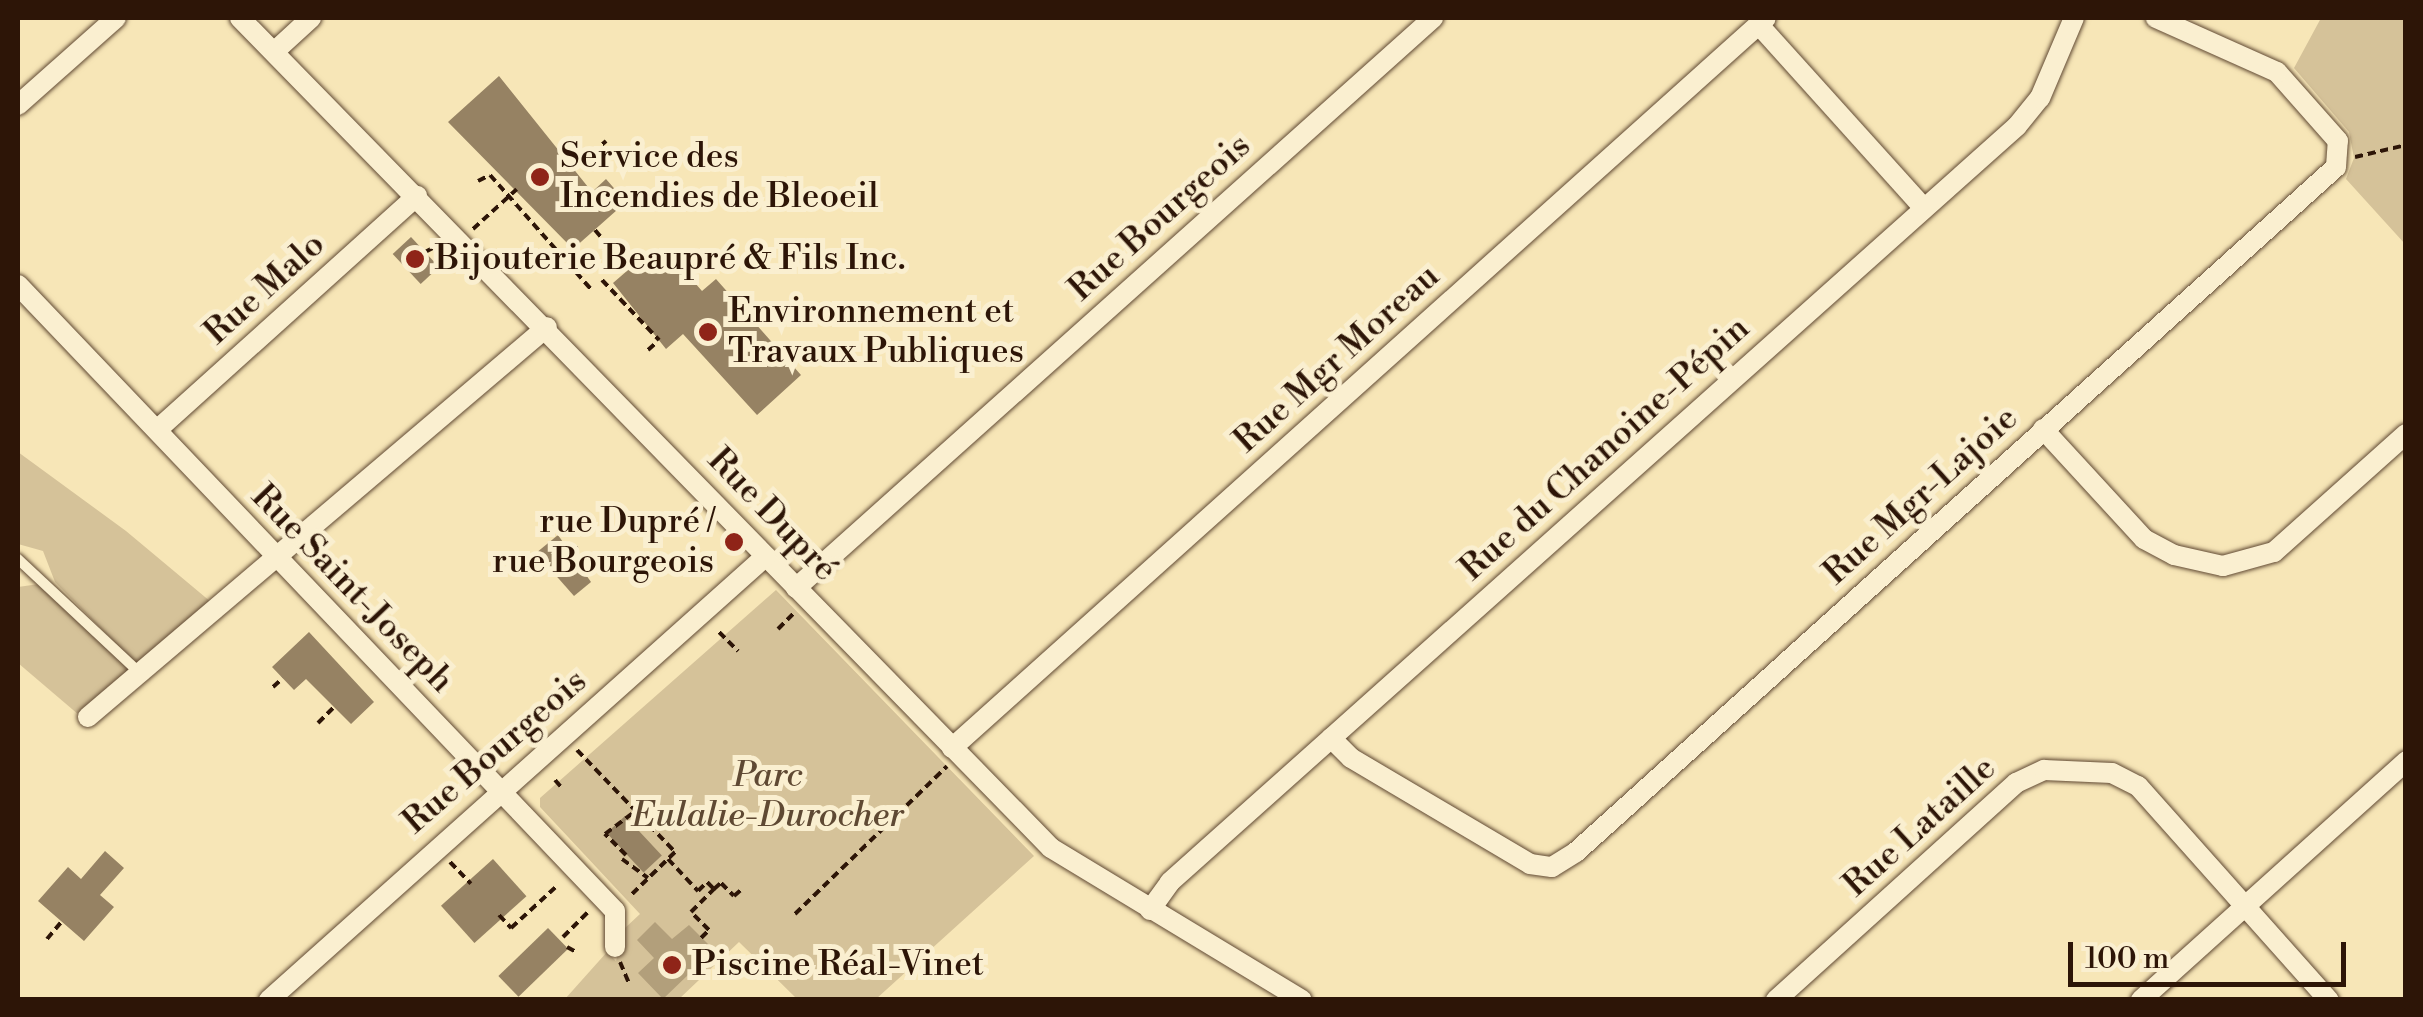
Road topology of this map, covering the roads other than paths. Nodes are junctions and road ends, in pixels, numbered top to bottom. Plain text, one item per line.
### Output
1 (116, 18) edge
2 (240, 18) edge
3 (311, 18) edge
4 (1433, 18) edge
5 (2074, 18) edge
6 (2156, 18) edge
7 (1762, 21) edge
8 (275, 51) junction
9 (18, 106) edge
10 (417, 196) junction
11 (1924, 208) junction
12 (18, 285) edge
13 (546, 328) junction
14 (2044, 429) junction
15 (157, 430) junction
16 (2406, 434) edge
17 (766, 556) junction
18 (279, 560) junction
19 (20, 567) edge
20 (797, 598) junction
21 (141, 674) junction
22 (88, 717) dead end
23 (1331, 738) junction
24 (950, 756) junction
25 (2406, 762) edge
26 (498, 790) junction
27 (2245, 906) junction
28 (1150, 910) junction
29 (614, 951) road end
30 (269, 1000) edge
31 (1302, 1000) edge
32 (1776, 1000) edge
33 (2141, 1000) edge
34 (2328, 1000) edge

1 - 9 street
2 - 8 street, Rue Dupré
3 - 8 street
4 - 20 street, Rue Bourgeois
5 - 11 street, Rue du Chanoine-Pépin
6 - 14 street, Rue Mgr-Lajoie
7 - 11 street
7 - 24 street, Rue Mgr Moreau
8 - 10 street, Rue Dupré
10 - 13 street, Rue Dupré
10 - 15 street, Rue Malo
11 - 23 street, Rue du Chanoine-Pépin
12 - 15 street, Rue Saint-Joseph
13 - 17 street, Rue Dupré
13 - 18 street
14 - 16 street
14 - 23 street, Rue Mgr-Lajoie
15 - 18 street, Rue Saint-Joseph
17 - 20 street, Rue Dupré
17 - 26 street, Rue Bourgeois
18 - 21 street
18 - 26 street, Rue Saint-Joseph
19 - 21 lane
20 - 24 street, Rue Dupré
21 - 22 street
23 - 28 street, Rue du Chanoine-Pépin
24 - 28 street, Rue Dupré
25 - 27 street
26 - 29 street, Rue Saint-Joseph
26 - 30 street, Rue Bourgeois
27 - 32 street, Rue Lataille
27 - 33 street
27 - 34 street
28 - 31 street, Rue Dupré

